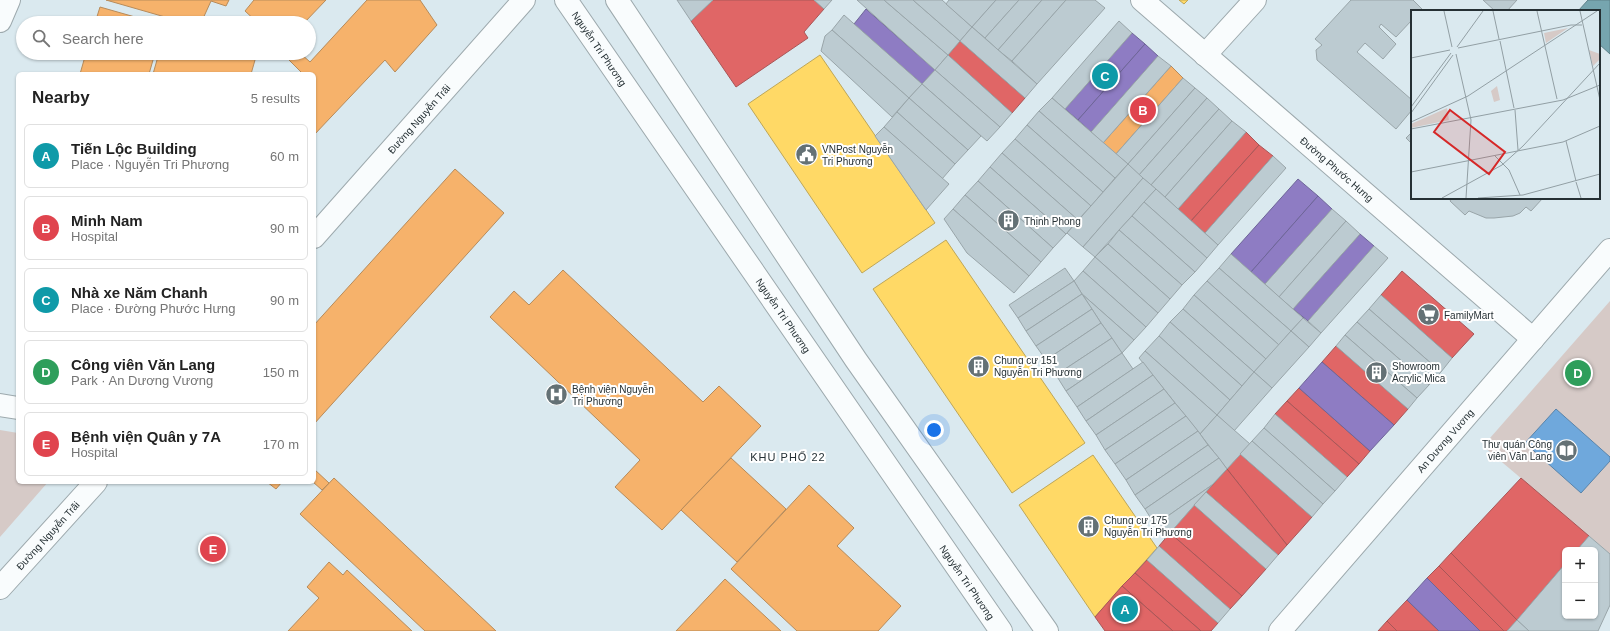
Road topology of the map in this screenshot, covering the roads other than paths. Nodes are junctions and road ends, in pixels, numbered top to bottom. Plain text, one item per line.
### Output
1 (9, 0) edge
2 (524, 0) edge
3 (566, 0) edge
4 (617, 0) edge
5 (1142, 0) edge
6 (1254, 0) edge
7 (0, 21) edge
8 (1205, 55) junction
9 (316, 235) edge
10 (1610, 250) edge
11 (1533, 339) junction
12 (856, 360) junction
13 (828, 381) junction
14 (0, 405) edge
15 (16, 408) edge
16 (94, 484) edge
17 (0, 588) edge
18 (1001, 631) edge
19 (1047, 631) edge
20 (1280, 631) edge

1 - 7 main road
2 - 9 main road, Đường Nguyễn Trãi
3 - 13 main road, Nguyễn Tri Phương
4 - 12 main road
5 - 8 main road, Đường Phước Hưng
6 - 8 main road
8 - 11 main road, Đường Phước Hưng
10 - 11 main road, An Dương Vương
11 - 20 main road, An Dương Vương
12 - 13 main road
12 - 19 main road
13 - 18 main road, Nguyễn Tri Phương
14 - 15 main road
16 - 17 main road, Đường Nguyễn Trãi

